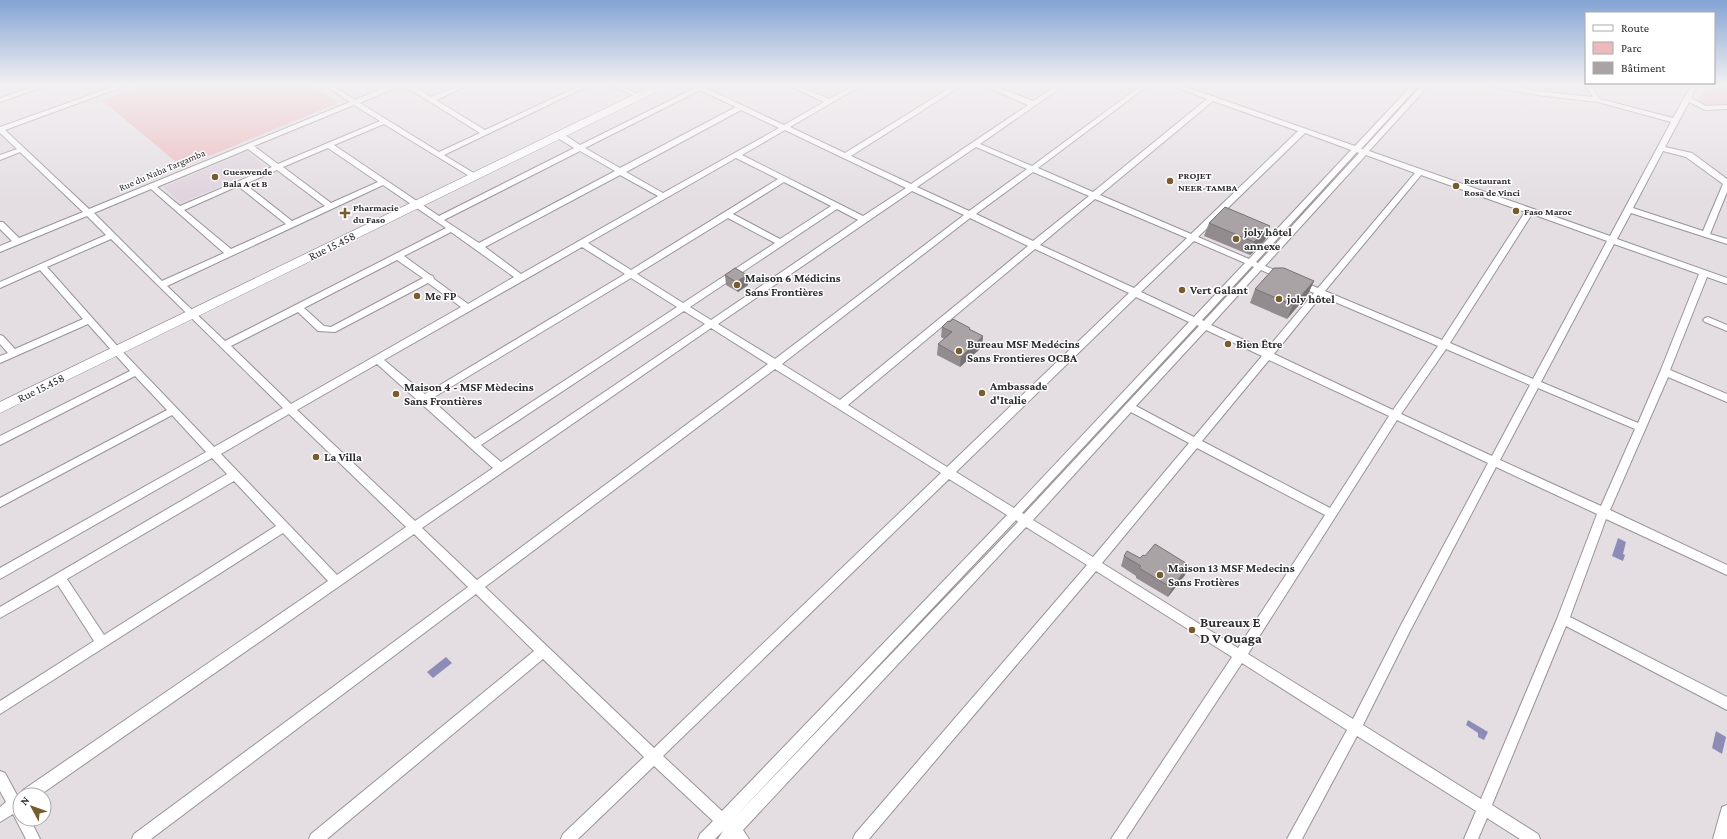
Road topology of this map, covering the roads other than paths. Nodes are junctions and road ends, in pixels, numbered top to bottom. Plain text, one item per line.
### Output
1 (17, 123) edge
2 (304, 123) edge
3 (380, 123) edge
4 (388, 123) edge
5 (469, 123) edge
6 (506, 123) edge
7 (583, 123) edge
8 (626, 123) edge
9 (710, 123) edge
10 (774, 123) edge
11 (792, 123) edge
12 (898, 123) edge
13 (1005, 123) edge
14 (1094, 123) edge
15 (1182, 123) edge
16 (1284, 123) edge
17 (1385, 123) edge
18 (1673, 123) edge
19 (784, 128) junction
20 (0, 129) edge
21 (1304, 130) junction
22 (485, 133) junction
23 (559, 135) junction
24 (975, 144) junction
25 (329, 145) junction
26 (249, 146) junction
27 (579, 148) junction
28 (1660, 148) junction
29 (22, 149) junction
30 (1359, 150) junction
31 (438, 155) junction
32 (736, 155) junction
33 (845, 156) junction
34 (0, 158) edge
35 (276, 167) junction
36 (1032, 169) junction
37 (618, 171) junction
38 (1420, 171) junction
39 (474, 177) junction
40 (784, 179) junction
41 (384, 182) junction
42 (239, 183) junction
43 (152, 186) junction
44 (913, 187) junction
45 (663, 196) junction
46 (1094, 196) junction
47 (417, 205) junction
48 (330, 206) junction
49 (836, 206) junction
50 (179, 209) junction
51 (1628, 209) junction
52 (1530, 211) junction
53 (89, 212) junction
54 (727, 214) junction
55 (971, 214) junction
56 (439, 219) junction
57 (864, 220) junction
58 (0, 224) edge
59 (291, 224) junction
60 (452, 228) junction
61 (1706, 235) junction
62 (112, 236) junction
63 (1192, 238) junction
64 (1611, 240) junction
65 (18, 242) junction
66 (780, 242) junction
67 (1727, 242) edge
68 (582, 243) junction
69 (479, 246) junction
70 (1035, 246) junction
71 (0, 249) edge
72 (230, 253) junction
73 (398, 256) junction
74 (1249, 262) junction
75 (1259, 266) junction
76 (42, 267) junction
77 (1704, 273) junction
78 (631, 274) junction
79 (430, 278) junction
80 (521, 278) junction
81 (1727, 281) edge
82 (0, 285) edge
83 (161, 285) junction
84 (1134, 292) junction
85 (1320, 292) junction
86 (683, 306) junction
87 (298, 307) junction
88 (468, 308) junction
89 (192, 314) junction
90 (88, 320) junction
91 (1708, 320) dead end
92 (712, 324) junction
93 (1200, 324) junction
94 (1727, 328) edge
95 (0, 338) edge
96 (1444, 345) junction
97 (224, 346) junction
98 (117, 351) junction
99 (14, 354) junction
100 (1268, 355) junction
101 (377, 359) junction
102 (0, 360) edge
103 (775, 364) junction
104 (137, 371) junction
105 (1665, 372) junction
106 (1536, 384) junction
107 (1727, 398) edge
108 (424, 399) junction
109 (842, 406) junction
110 (1129, 407) junction
111 (0, 408) edge
112 (291, 409) junction
113 (174, 410) junction
114 (1395, 415) junction
115 (1641, 428) junction
116 (0, 441) edge
117 (1195, 442) junction
118 (474, 445) junction
119 (213, 451) junction
120 (1495, 462) junction
121 (500, 468) junction
122 (949, 472) junction
123 (235, 475) junction
124 (0, 503) edge
125 (1603, 513) junction
126 (1015, 514) junction
127 (1332, 514) junction
128 (1025, 520) junction
129 (283, 527) junction
130 (415, 528) junction
131 (1094, 565) junction
132 (1727, 570) edge
133 (0, 574) edge
134 (60, 578) junction
135 (336, 582) junction
136 (477, 587) junction
137 (0, 613) edge
138 (1563, 619) junction
139 (102, 643) junction
140 (544, 650) junction
141 (1240, 656) junction
142 (1727, 704) edge
143 (0, 708) edge
144 (1355, 728) junction
145 (654, 757) junction
146 (0, 778) edge
147 (40, 787) edge
148 (12, 797) edge
149 (1484, 808) junction
150 (12, 809) edge
151 (1727, 812) edge
152 (0, 814) edge
153 (722, 821) junction
154 (27, 827) edge
155 (733, 830) junction
156 (34, 839) edge
157 (139, 839) edge
158 (316, 839) edge
159 (568, 839) edge
160 (705, 839) edge
161 (725, 839) edge
162 (742, 839) edge
163 (860, 839) edge
164 (1118, 839) edge
165 (1294, 839) edge
166 (1471, 839) edge
167 (1533, 839) edge
168 (1720, 839) edge

1 - 20 street
2 - 26 street, Rue du Naba Targamba
3 - 25 street
4 - 31 street
5 - 22 street
6 - 22 street
7 - 23 main road, Rue 15.458
8 - 27 street
9 - 37 street
10 - 19 street
11 - 19 street
12 - 33 street
13 - 24 street
14 - 36 street
15 - 46 street
16 - 21 street
17 - 30 street
18 - 28 street
19 - 32 street
19 - 33 street
20 - 29 street
21 - 30 street
21 - 63 street
22 - 31 street
23 - 27 street
23 - 39 main road, Rue 15.458
24 - 36 street
24 - 44 street
25 - 35 street
25 - 41 street
26 - 35 street
26 - 43 street, Rue du Naba Targamba
27 - 37 street
27 - 56 street
28 - 51 street
28 - 61 street
29 - 34 street
29 - 53 street
30 - 38 street
30 - 74 street
30 - 75 street
31 - 39 street
32 - 40 street
32 - 45 street
33 - 44 street
35 - 42 street
35 - 48 street
36 - 46 street
36 - 55 street
37 - 45 street
37 - 69 street
38 - 52 street
38 - 85 street
39 - 47 main road, Rue 15.458
40 - 49 street
40 - 54 street
41 - 47 street
41 - 48 street
42 - 50 street
42 - 59 street
43 - 50 street
43 - 53 street, Rue du Naba Targamba
44 - 55 street
44 - 57 street
45 - 68 street
46 - 63 street
46 - 70 street
47 - 56 street
47 - 89 main road, Rue 15.458
48 - 59 street
49 - 57 street
49 - 66 street
50 - 72 street
51 - 61 street
51 - 64 street
52 - 64 street
52 - 96 street
53 - 62 street
53 - 65 street, Rue du Naba Targamba
54 - 66 street
54 - 78 street
55 - 70 street
55 - 103 street
56 - 60 street
57 - 92 street
58 - 65 street
59 - 72 street
60 - 69 street
60 - 73 street
61 - 67 street
62 - 76 street
62 - 83 street
63 - 74 street
63 - 84 street
64 - 77 street
64 - 106 street
65 - 71 street, Rue du Naba Targamba
66 - 86 street
68 - 78 street
68 - 80 street
69 - 80 street
70 - 84 street
70 - 109 street
72 - 83 street
73 - 79 street
73 - 87 street
74 - 75 street
74 - 93 street
75 - 85 street
75 - 93 street
76 - 82 street
76 - 90 street
77 - 81 street
77 - 105 street
78 - 86 street
78 - 108 street
79 - 87 street
79 - 88 street
80 - 88 street
83 - 89 street
84 - 93 street
84 - 122 street
85 - 96 street
85 - 100 street
86 - 92 street
86 - 118 street
87 - 97 street
88 - 101 street
89 - 97 street
89 - 98 main road, Rue 15.458
90 - 98 street
90 - 99 street
91 - 94 street
92 - 103 street
92 - 121 street
93 - 100 street
93 - 110 street
93 - 126 street
95 - 99 street
96 - 106 street
96 - 114 street
97 - 112 street
98 - 104 street
98 - 111 main road, Rue 15.458
99 - 102 street
100 - 114 street
100 - 117 street
101 - 108 street
101 - 112 street
103 - 109 street
103 - 136 street
104 - 113 street
104 - 116 street
105 - 107 street
105 - 115 street
106 - 115 street
106 - 120 street
108 - 118 street
109 - 122 street
110 - 117 street
110 - 128 street
112 - 119 street
112 - 130 street
113 - 119 street
113 - 124 street
114 - 120 street
114 - 127 street
115 - 125 street
117 - 127 street
117 - 131 street
118 - 121 street
119 - 123 street
119 - 133 street
120 - 125 street
120 - 144 street
121 - 130 street
122 - 126 street
122 - 145 street
123 - 129 street
123 - 134 street
125 - 132 street
125 - 138 street
126 - 128 street
126 - 153 street
127 - 141 street
128 - 131 street
128 - 155 street
129 - 135 street
129 - 139 street
130 - 135 street
130 - 136 street
131 - 141 street
131 - 163 street
134 - 137 street
134 - 139 street
135 - 147 street
136 - 140 street
136 - 157 street
138 - 142 street
138 - 149 street
139 - 143 street
140 - 145 street
140 - 158 street
141 - 144 street
141 - 164 street
144 - 149 street
144 - 165 street
145 - 153 street
145 - 159 street
146 - 148 street
149 - 166 street
149 - 167 street
150 - 152 street
151 - 168 street
153 - 155 street
153 - 160 street
154 - 156 street
155 - 161 street
155 - 162 street

